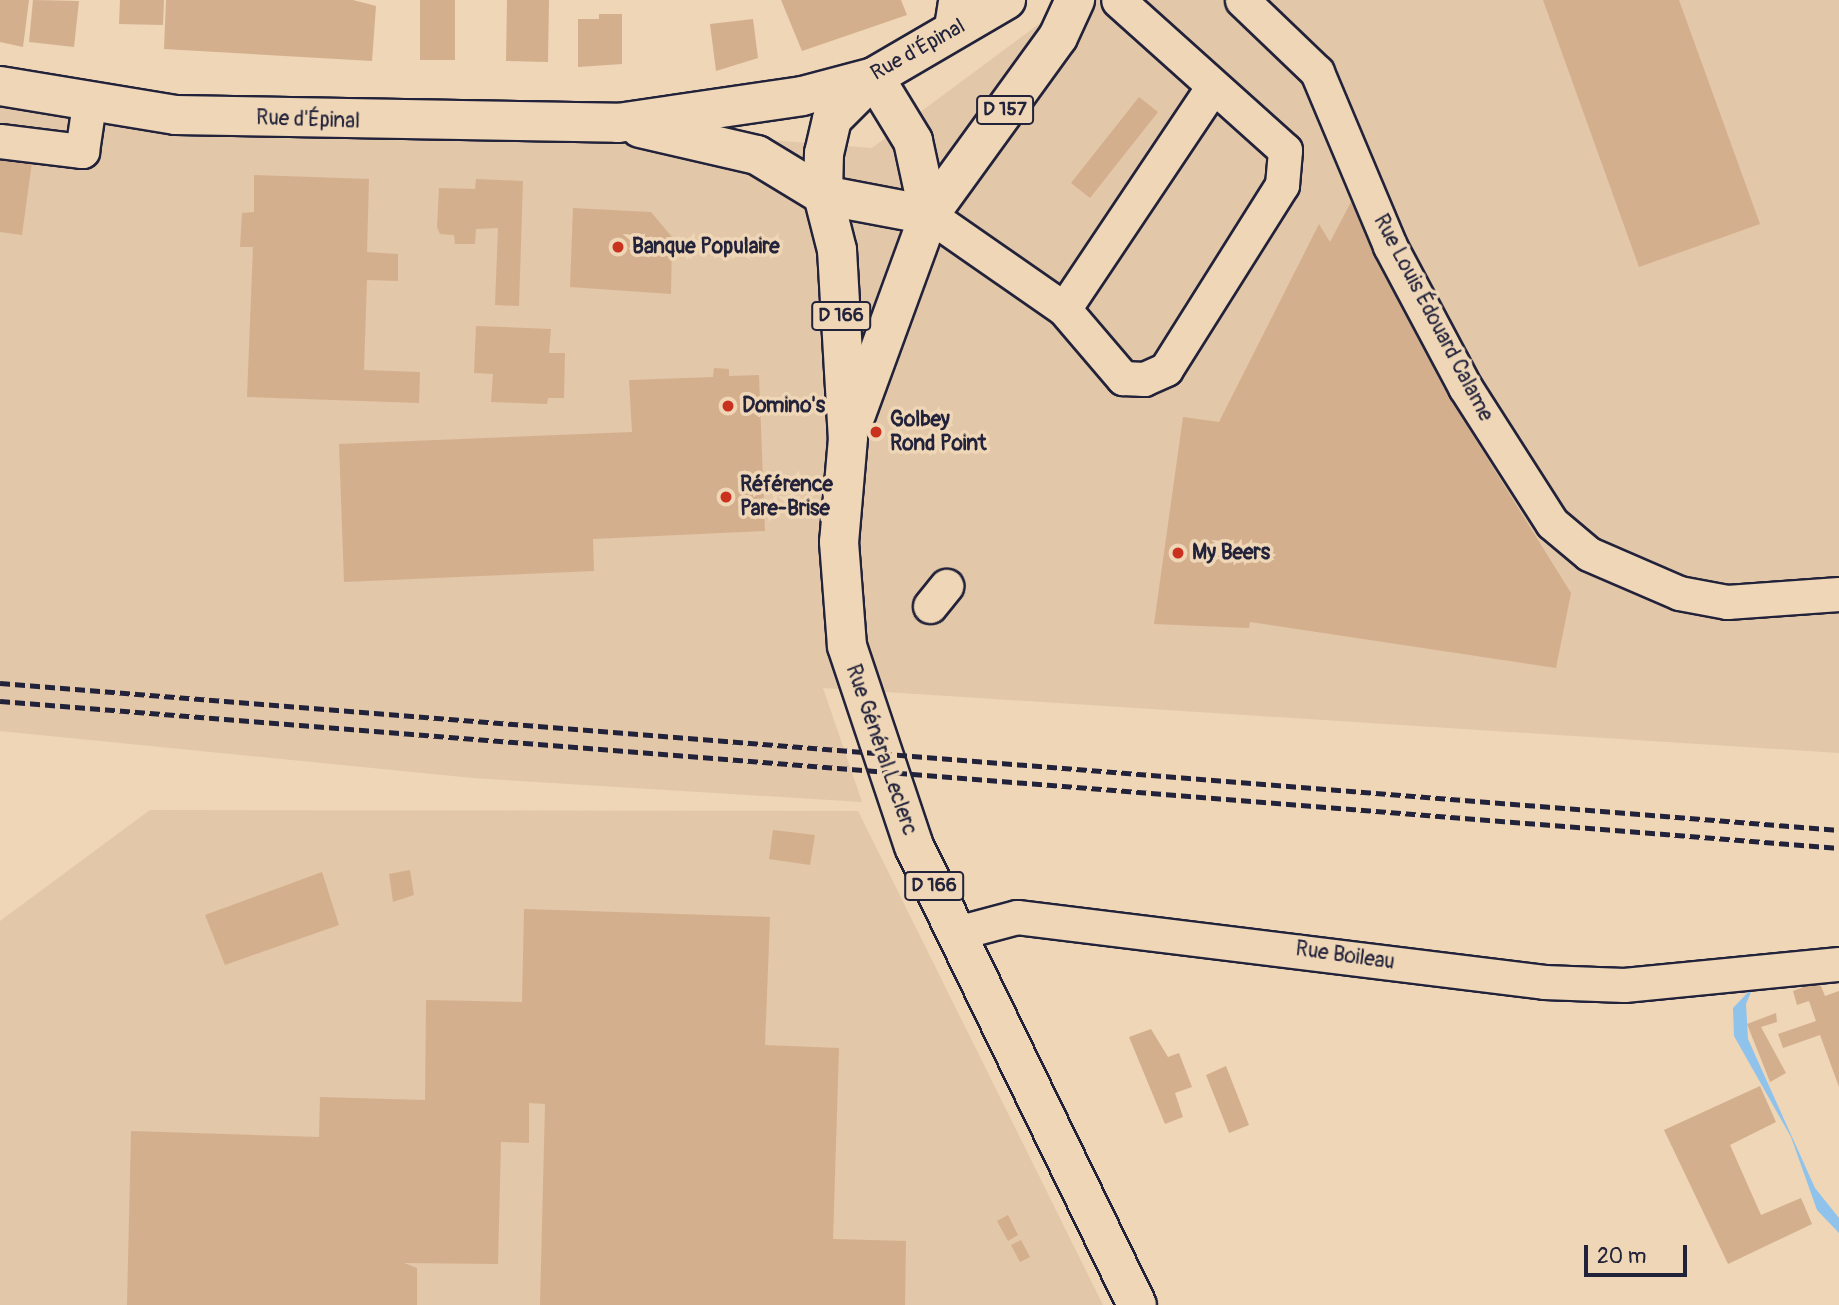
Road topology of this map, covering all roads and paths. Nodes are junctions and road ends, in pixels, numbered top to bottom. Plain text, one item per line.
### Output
1 (1006, 0) edge
2 (1075, 0) edge
3 (1118, 0) edge
4 (1242, 0) edge
5 (952, 16) edge
6 (874, 77) junction
7 (0, 86) edge
8 (1211, 89) junction
9 (89, 104) junction
10 (618, 123) junction
11 (0, 141) edge
12 (823, 195) junction
13 (929, 215) junction
14 (1064, 309) junction
15 (848, 438) junction
16 (1839, 594) edge
17 (957, 933) junction
18 (1839, 964) edge
19 (1137, 1305) edge

1 - 5 main road, Rue d'Épinal
2 - 13 main road, D 157
3 - 8 street
4 - 16 street, Rue Louis Édouard Calame
5 - 6 main road, Rue d'Épinal
6 - 10 main road, Rue d'Épinal
6 - 12 main road, D 166
6 - 13 main road
7 - 9 main road, Rue d'Épinal
8 - 14 street
8 - 14 street
9 - 10 main road, Rue d'Épinal
9 - 11 street
10 - 12 main road, Rue d'Épinal
12 - 13 main road
12 - 15 main road, Rue Général Leclerc / D 166
13 - 14 street
13 - 15 main road, Rue Général Leclerc / D 166
15 - 17 main road, Rue Général Leclerc / D 166
17 - 18 street, Rue Boileau
17 - 19 main road, Rue Général Leclerc / D 166

